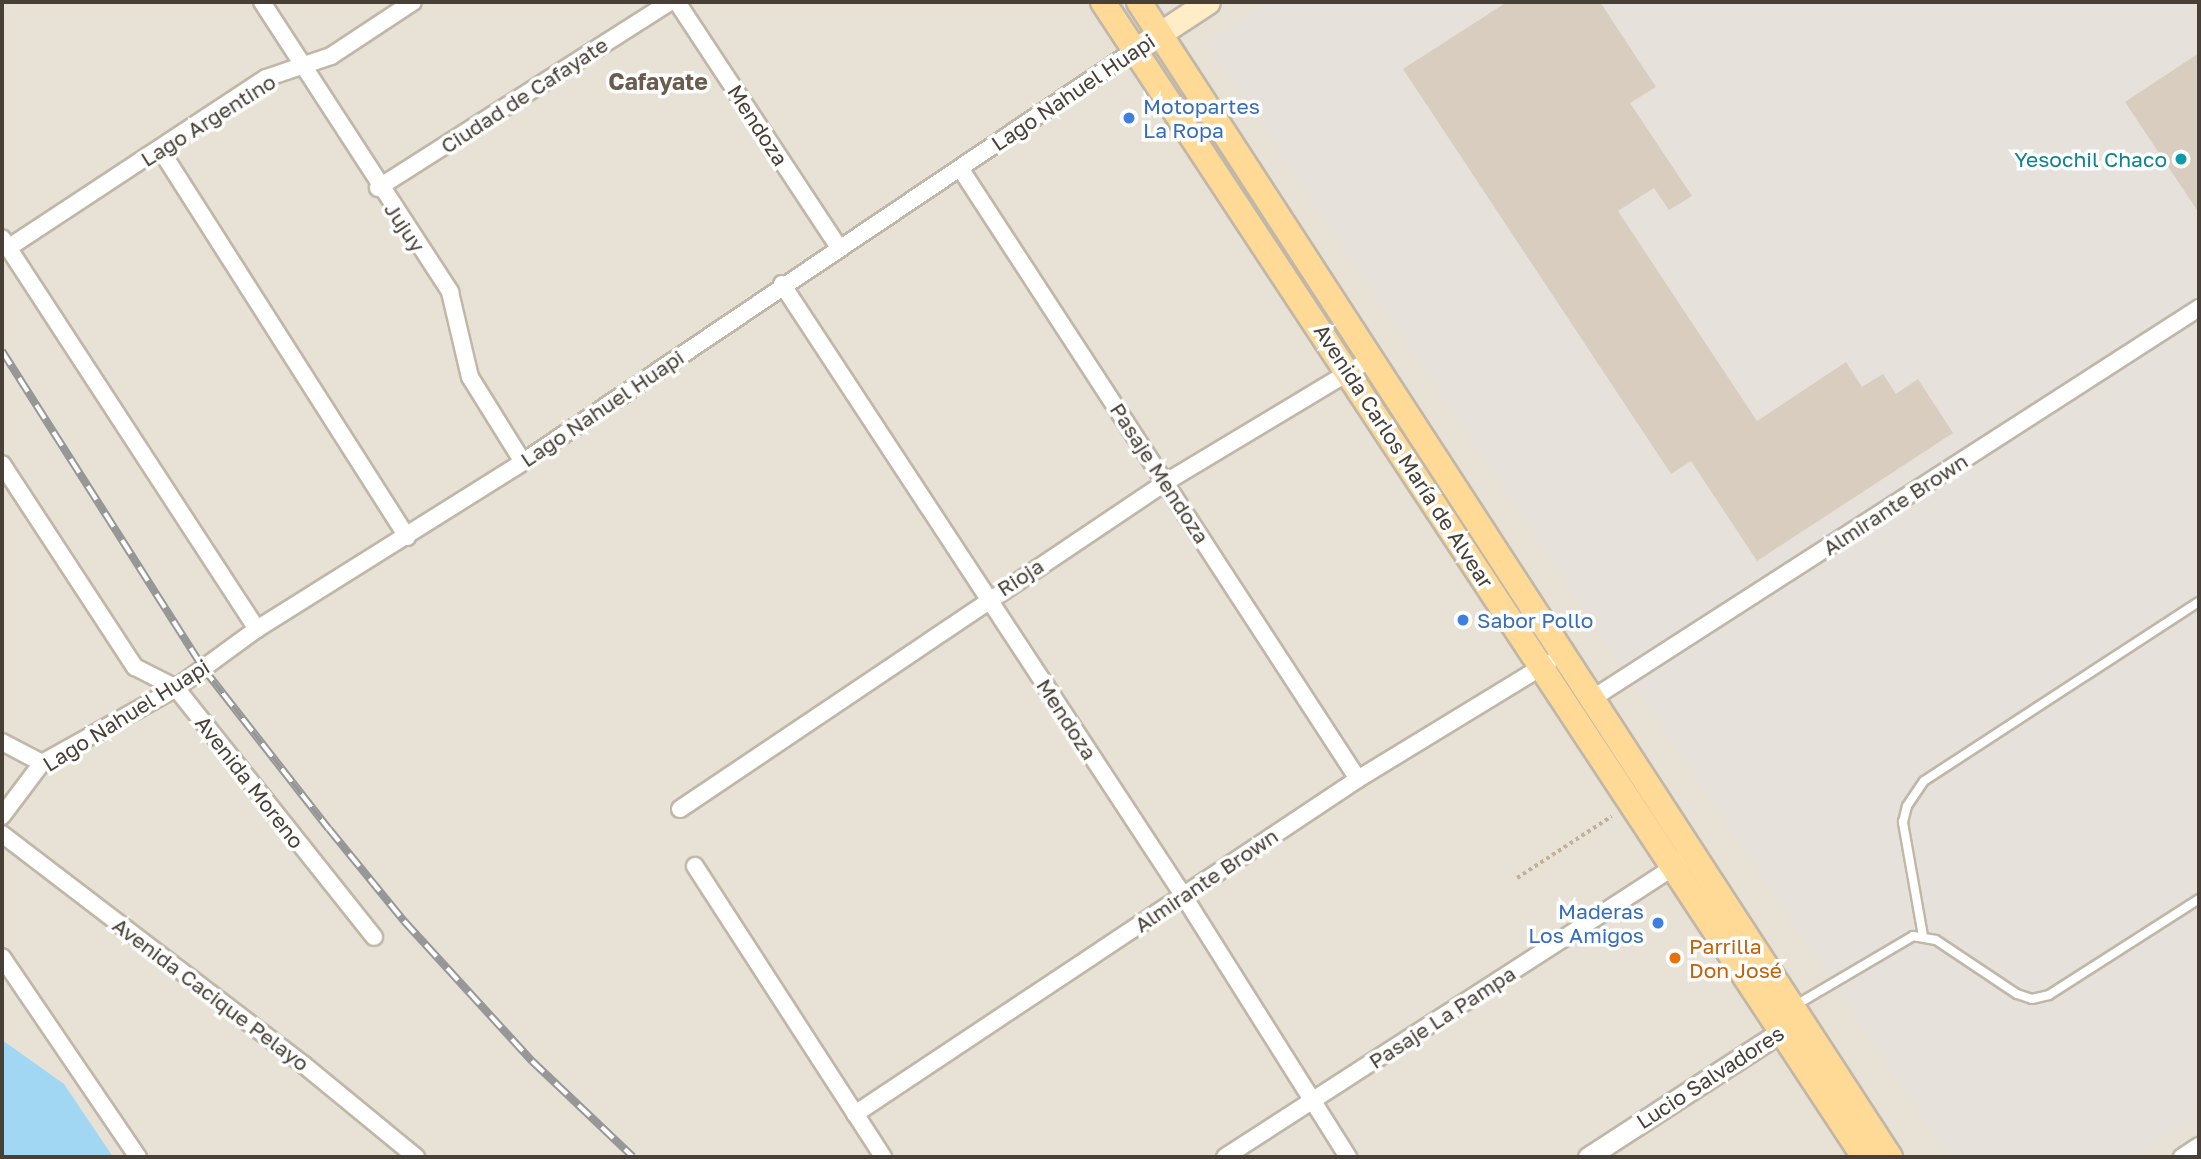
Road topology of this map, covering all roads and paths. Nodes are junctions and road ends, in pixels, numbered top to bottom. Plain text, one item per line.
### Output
1 (262, 2) edge
2 (413, 2) edge
3 (670, 2) edge
4 (677, 2) edge
5 (1103, 2) edge
6 (1139, 2) edge
7 (1208, 2) edge
8 (1160, 33) junction
9 (1135, 50) junction
10 (304, 65) junction
11 (160, 149) junction
12 (960, 168) junction
13 (378, 188) junction
14 (5, 243) edge
15 (839, 248) junction
16 (782, 284) junction
17 (2199, 308) edge
18 (1359, 367) junction
19 (523, 462) junction
20 (2, 464) edge
21 (1166, 482) junction
22 (407, 537) junction
23 (988, 598) junction
24 (2199, 603) edge
25 (257, 629) junction
26 (1552, 660) junction
27 (176, 688) junction
28 (1590, 700) junction
29 (2, 742) edge
30 (42, 763) junction
31 (1358, 779) junction
32 (1632, 804) junction
33 (680, 809) dead end
34 (2, 816) edge
35 (2, 834) edge
36 (1684, 861) junction
37 (695, 866) dead end
38 (1517, 878) dead end
39 (1182, 895) junction
40 (2199, 899) edge
41 (1923, 936) junction
42 (374, 937) dead end
43 (2, 957) edge
44 (1790, 1020) junction
45 (1313, 1101) junction
46 (855, 1114) junction
47 (2199, 1146) edge
48 (138, 1157) edge
49 (416, 1157) edge
50 (884, 1157) edge
51 (1225, 1157) edge
52 (1348, 1157) edge
53 (1588, 1157) edge
54 (1864, 1157) edge
55 (1890, 1157) edge
56 (2182, 1157) edge

1 - 10 street, Jujuy
2 - 10 street, Lago Argentino
3 - 13 street, Ciudad de Cafayate
4 - 15 street, Mendoza
5 - 9 main road, Avenida Carlos María de Alvear
6 - 8 main road, Avenida Carlos María de Alvear
7 - 8 main road, Lago Nahuel Huapi
8 - 9 main road, Lago Nahuel Huapi
8 - 18 main road, Avenida Carlos María de Alvear
9 - 12 street, Lago Nahuel Huapi
9 - 18 main road, Avenida Carlos María de Alvear
10 - 11 street, Lago Argentino
10 - 13 street, Jujuy
11 - 14 street, Lago Argentino
11 - 22 street
12 - 15 street, Lago Nahuel Huapi
12 - 21 street, Pasaje Mendoza
13 - 19 street, Jujuy
14 - 25 street
15 - 16 street, Lago Nahuel Huapi
16 - 19 street, Lago Nahuel Huapi
16 - 23 street, Mendoza
17 - 28 street, Almirante Brown
18 - 21 street, Rioja
18 - 26 main road, Avenida Carlos María de Alvear
19 - 22 street, Lago Nahuel Huapi
20 - 27 street, Avenida Moreno
21 - 23 street, Rioja
21 - 31 street, Pasaje Mendoza
22 - 25 street, Lago Nahuel Huapi
23 - 33 street, Rioja
23 - 39 street, Mendoza
24 - 41 lane
25 - 27 street, Lago Nahuel Huapi
26 - 28 main road, Avenida Carlos María de Alvear
26 - 31 street, Almirante Brown
26 - 32 main road, Avenida Carlos María de Alvear
27 - 30 street, Lago Nahuel Huapi
27 - 42 street, Avenida Moreno
28 - 36 main road, Avenida Carlos María de Alvear
29 - 30 street
30 - 34 street, Lago Nahuel Huapi
31 - 39 street, Almirante Brown
32 - 36 main road, Avenida Carlos María de Alvear
32 - 38 path
35 - 49 street, Avenida Cacique Pelayo
36 - 44 main road, Avenida Carlos María de Alvear
36 - 45 street, Pasaje La Pampa
37 - 46 street
39 - 45 street, Mendoza
39 - 46 street, Almirante Brown
40 - 41 lane
41 - 44 lane
43 - 48 street
44 - 53 street, Lucio Salvadores
44 - 54 main road, Avenida Carlos María de Alvear
44 - 55 main road, Avenida Carlos María de Alvear
45 - 51 street, Pasaje La Pampa
45 - 52 street, Mendoza
46 - 50 street
47 - 56 street

